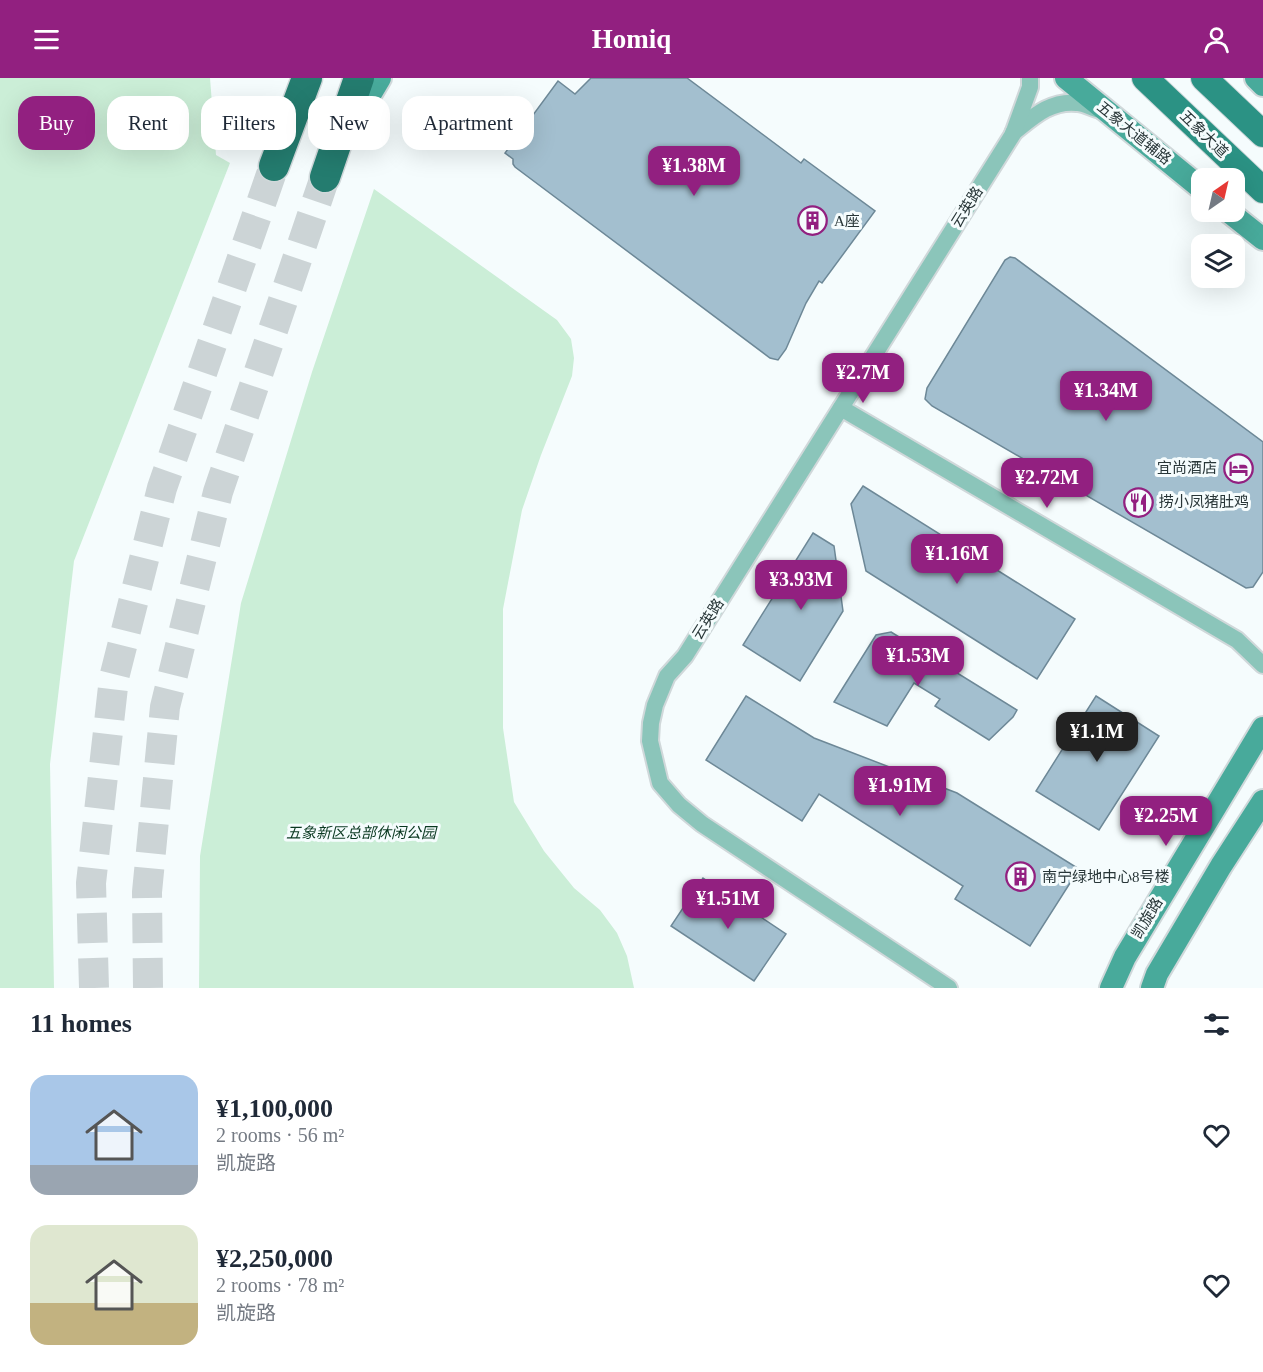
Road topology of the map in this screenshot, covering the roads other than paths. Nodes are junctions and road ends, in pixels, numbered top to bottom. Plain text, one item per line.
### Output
1 (307, 78) edge
2 (359, 78) edge
3 (380, 78) edge
4 (1030, 78) edge
5 (1066, 78) edge
6 (1133, 78) edge
7 (1145, 78) edge
8 (1256, 78) edge
9 (1209, 82) edge
10 (1263, 85) edge
11 (1112, 115) junction
12 (1201, 130) junction
13 (1013, 134) junction
14 (1263, 134) edge
15 (274, 166) tunnel mouth
16 (328, 167) joint
17 (1191, 180) edge
18 (1263, 190) edge
19 (1242, 222) edge
20 (1263, 239) edge
21 (840, 408) junction
22 (1237, 640) junction
23 (1263, 646) edge
24 (1263, 665) edge
25 (1263, 728) edge
26 (1259, 816) edge
27 (949, 988) edge
28 (1111, 988) edge
29 (1152, 988) edge

1 - 15 highway
2 - 16 highway
3 - 16 street
4 - 13 street
5 - 11 street, 五象大道辅路
6 - 12 main road
7 - 12 main road, 五象大道
8 - 10 street
9 - 14 main road
11 - 13 street
11 - 17 street, 五象大道辅路
12 - 18 main road, 五象大道
13 - 21 street, 云英路
19 - 20 street
21 - 22 street
21 - 27 street, 云英路
22 - 23 street
22 - 24 street
25 - 28 street, 凯旋路
26 - 29 street

